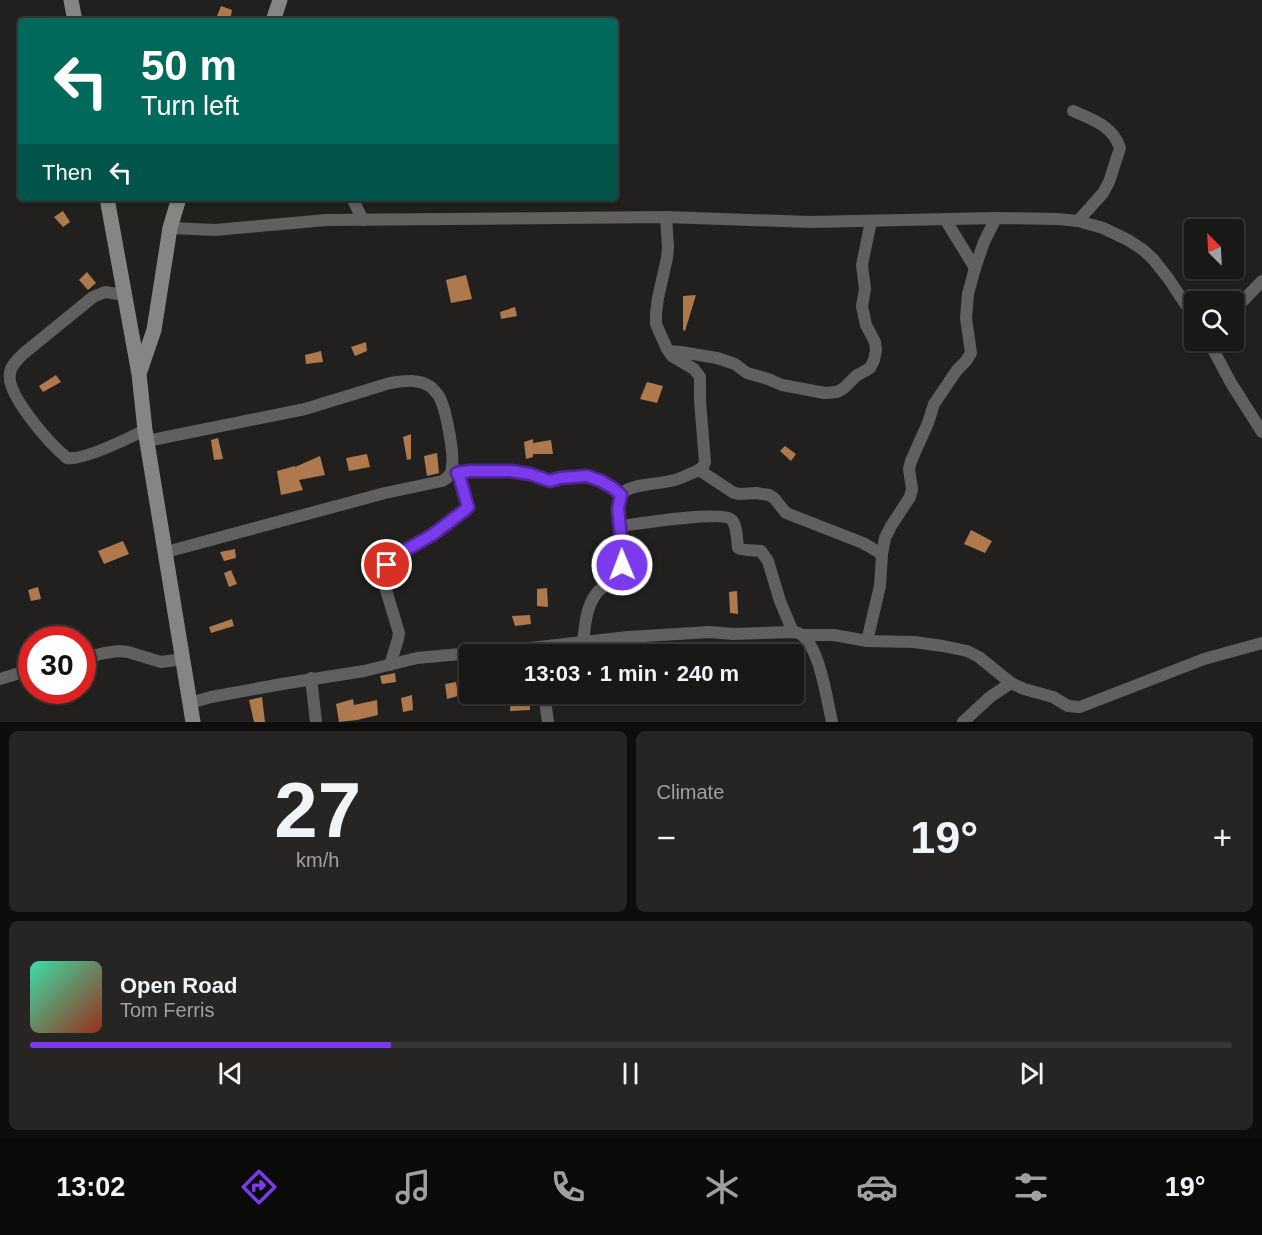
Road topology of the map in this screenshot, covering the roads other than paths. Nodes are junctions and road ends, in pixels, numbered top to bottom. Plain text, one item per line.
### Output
1 (71, 0) edge
2 (280, 0) edge
3 (74, 18) edge
4 (274, 18) edge
5 (1073, 111) dead end
6 (108, 201) edge
7 (178, 201) edge
8 (354, 201) edge
9 (666, 217) junction
10 (996, 218) junction
11 (945, 219) junction
12 (363, 220) junction
13 (871, 221) junction
14 (1078, 221) junction
15 (170, 228) junction
16 (975, 268) junction
17 (1262, 281) edge
18 (125, 295) junction
19 (1244, 300) edge
20 (1184, 302) edge
21 (669, 351) junction
22 (1214, 351) edge
23 (139, 374) junction
24 (1262, 432) edge
25 (146, 436) junction
26 (455, 470) junction
27 (699, 470) junction
28 (621, 495) junction
29 (621, 526) junction
30 (166, 552) junction
31 (882, 554) junction
32 (797, 633) junction
33 (867, 641) junction
34 (583, 642) junction
35 (1262, 643) edge
36 (573, 644) edge
37 (96, 655) edge
38 (459, 656) edge
39 (183, 659) junction
40 (390, 665) junction
41 (18, 673) edge
42 (311, 678) junction
43 (0, 679) edge
44 (1011, 683) junction
45 (190, 702) junction
46 (546, 704) edge
47 (193, 722) edge
48 (316, 722) edge
49 (548, 722) edge
50 (832, 722) edge
51 (963, 722) edge

1 - 3 main road
2 - 4 main road
5 - 14 street
6 - 18 main road
7 - 15 main road
8 - 12 street
9 - 12 street
9 - 13 street
9 - 21 street
10 - 11 street
10 - 14 street
10 - 16 street
11 - 13 street
11 - 16 street
12 - 15 street
13 - 21 street
14 - 20 street
15 - 23 main road
16 - 31 street
17 - 19 street
18 - 23 main road
18 - 25 street
21 - 27 street
22 - 24 street
23 - 25 main road
25 - 26 street
25 - 30 main road
26 - 28 street
26 - 30 street
26 - 40 street
27 - 28 street
27 - 31 street
28 - 29 street
29 - 32 street
29 - 34 street
30 - 39 main road
31 - 33 street
32 - 33 street
32 - 34 street
32 - 50 street
33 - 44 street
34 - 36 street
35 - 44 street
37 - 39 street
38 - 40 street
39 - 45 main road
40 - 42 street
41 - 43 street
42 - 45 street
42 - 48 street
44 - 51 street
45 - 47 main road
46 - 49 street

